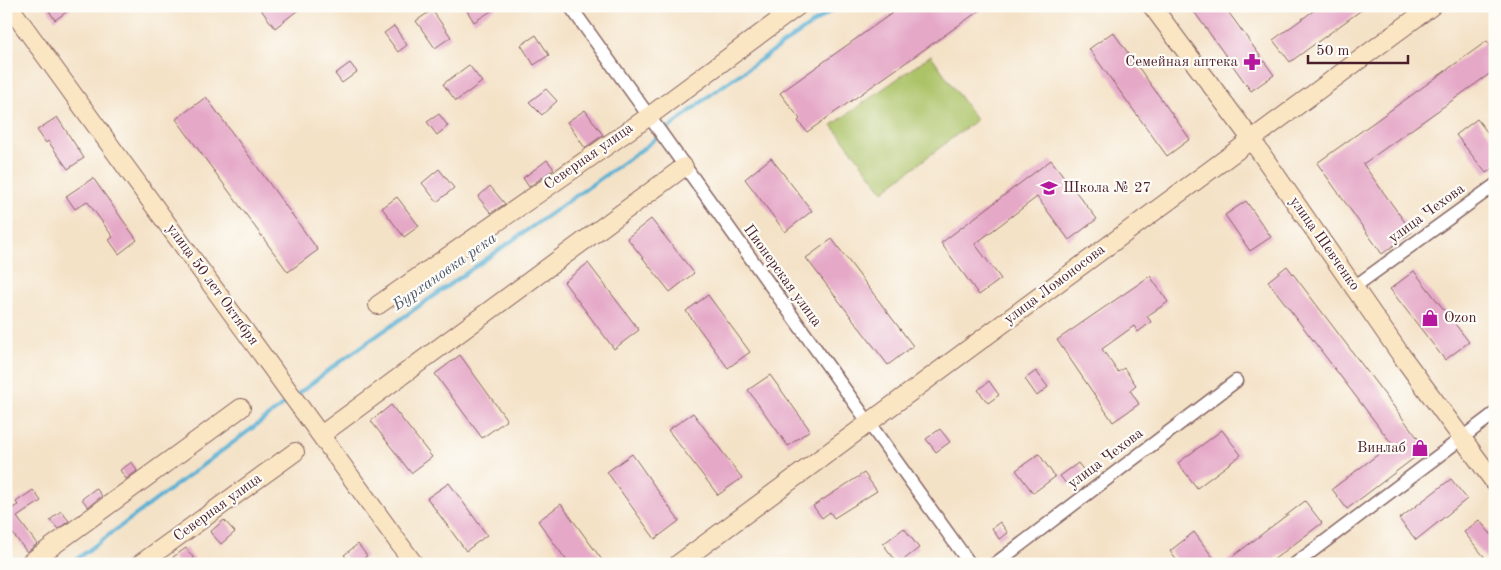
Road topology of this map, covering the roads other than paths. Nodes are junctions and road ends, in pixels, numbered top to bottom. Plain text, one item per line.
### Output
1 (10, 6) edge
2 (570, 6) edge
3 (798, 6) edge
4 (1152, 6) edge
5 (1432, 6) edge
6 (648, 117) junction
7 (1251, 139) junction
8 (684, 167) junction
9 (1495, 185) edge
10 (1354, 287) junction
11 (378, 304) dead end
12 (1236, 381) dead end
13 (241, 408) dead end
14 (1495, 413) edge
15 (869, 423) junction
16 (321, 435) junction
17 (1462, 438) junction
18 (295, 452) dead end
19 (1495, 483) edge
20 (28, 564) edge
21 (140, 564) edge
22 (414, 564) edge
23 (678, 564) edge
24 (970, 564) edge
25 (995, 564) edge
26 (1295, 564) edge

1 - 16 street, улица 50 лет Октября
2 - 6 street, Пионерская улица
3 - 6 street, Северная улица
4 - 7 street, улица Шевченко
5 - 7 street, улица Ломоносова
6 - 8 street, Пионерская улица
6 - 11 street, Северная улица
7 - 10 street, улица Шевченко
7 - 15 street, улица Ломоносова
8 - 15 street, Пионерская улица
8 - 16 street
9 - 10 street, улица Чехова
10 - 17 street, улица Шевченко
12 - 25 street, улица Чехова
13 - 20 street
14 - 17 street
15 - 23 street, улица Ломоносова
15 - 24 street, Пионерская улица
16 - 22 street, улица 50 лет Октября
17 - 19 street, улица Шевченко
17 - 26 street
18 - 21 street, Северная улица

